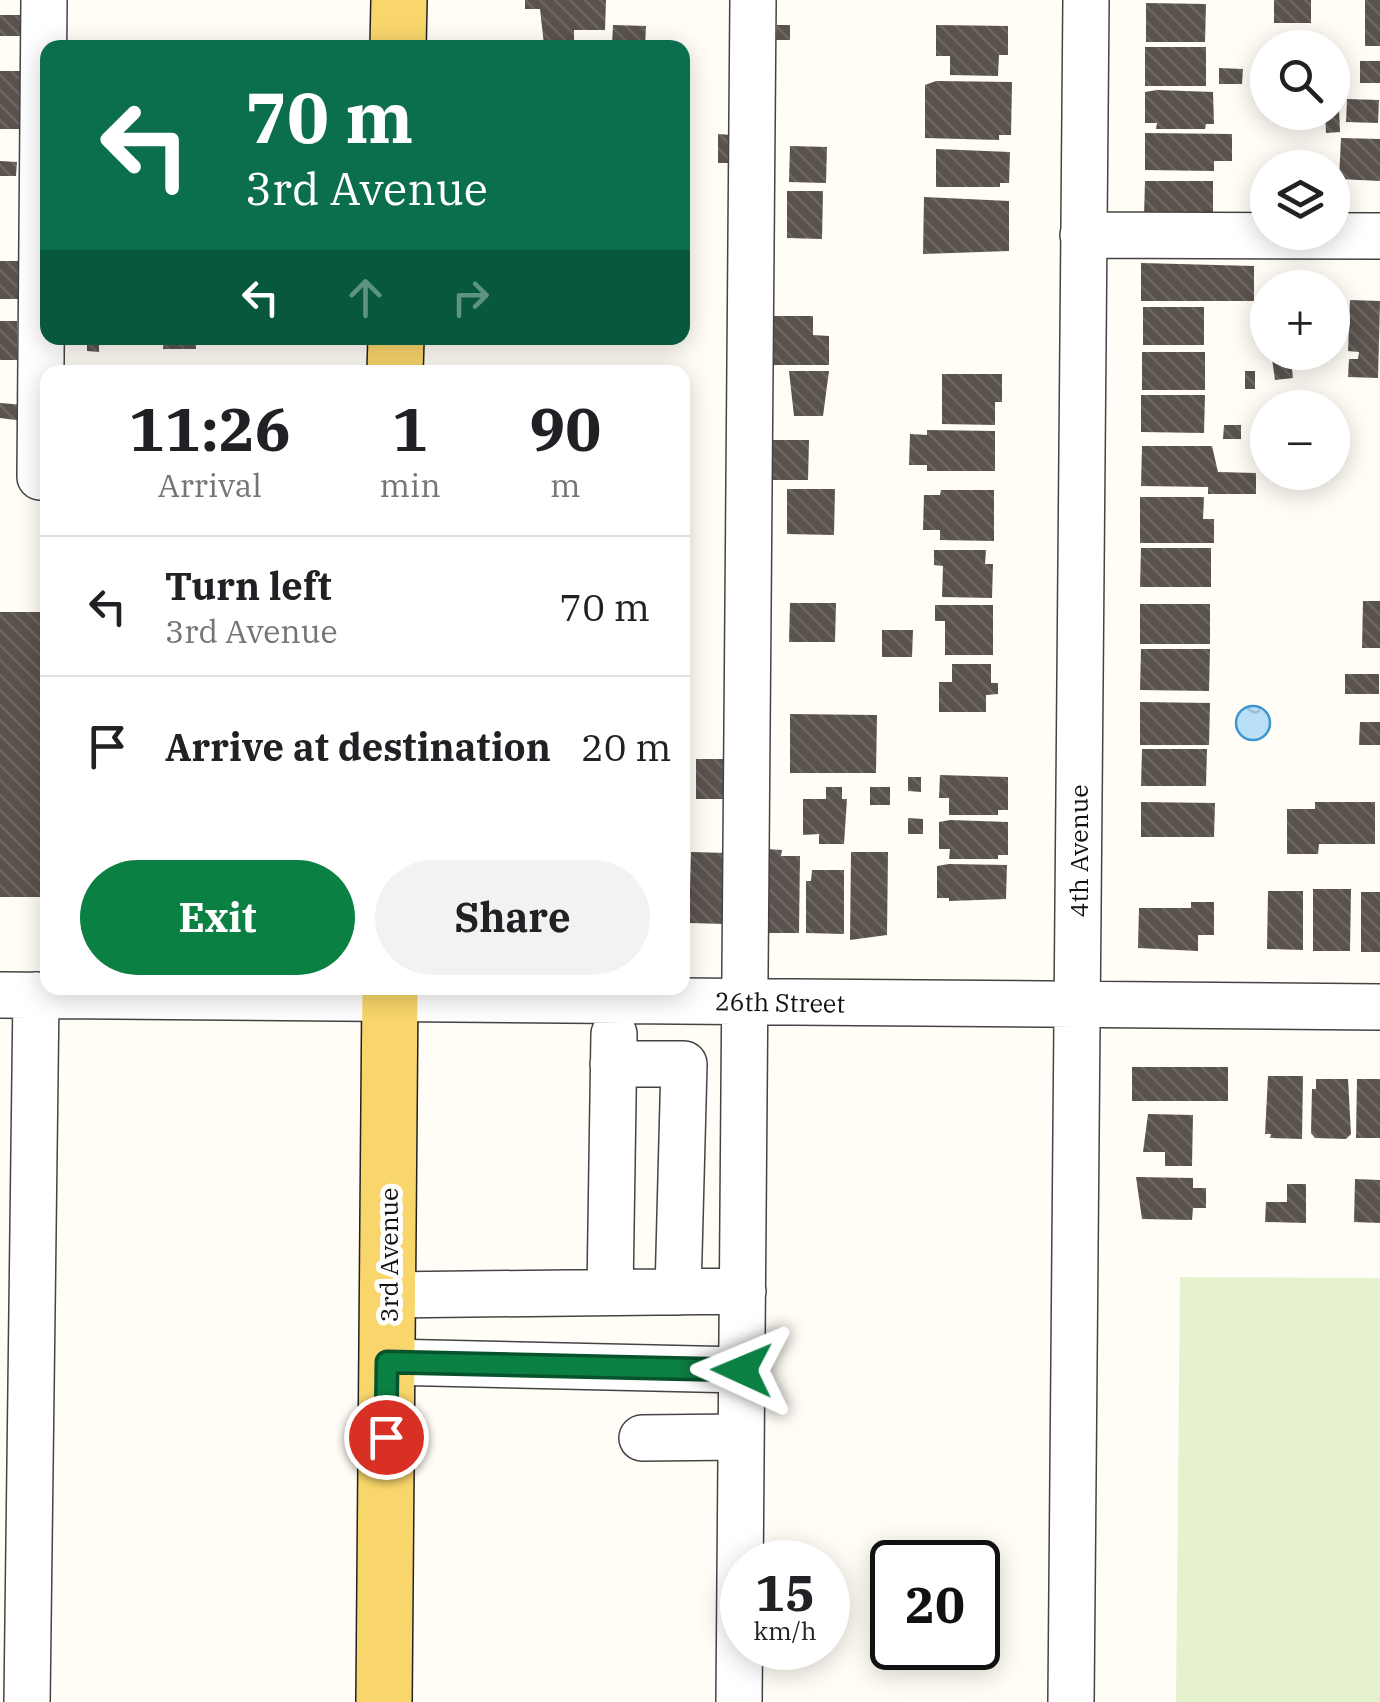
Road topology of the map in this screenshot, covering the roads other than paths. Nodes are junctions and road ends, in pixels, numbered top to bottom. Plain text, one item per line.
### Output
1 (44, 0) edge
2 (398, 0) edge
3 (753, 0) edge
4 (1086, 0) edge
5 (44, 40) edge
6 (398, 40) edge
7 (1083, 236) junction
8 (1380, 236) edge
9 (18, 995) edge
10 (390, 995) edge
11 (475, 995) edge
12 (616, 1000) junction
13 (745, 1002) junction
14 (1077, 1004) junction
15 (1380, 1007) edge
16 (612, 1064) junction
17 (743, 1291) junction
18 (610, 1292) junction
19 (678, 1292) junction
20 (387, 1295) junction
21 (387, 1362) junction
22 (742, 1370) junction
23 (740, 1437) junction
24 (642, 1438) dead end
25 (27, 1702) edge
26 (384, 1702) edge
27 (739, 1702) edge
28 (1071, 1702) edge

1 - 5 street
2 - 6 main road
3 - 13 street
4 - 7 street, 4th Avenue
7 - 8 street
7 - 14 street, 4th Avenue
9 - 25 street
10 - 20 main road, 3rd Avenue
11 - 12 street, 26th Street
12 - 13 street, 26th Street
12 - 16 street
13 - 14 street, 26th Street
13 - 17 street
14 - 15 street, 26th Street
14 - 28 street, 4th Avenue
16 - 18 street
16 - 19 street
17 - 19 street
17 - 22 street
18 - 19 street
18 - 20 street
20 - 21 main road, 3rd Avenue
21 - 22 street
21 - 26 main road, 3rd Avenue
22 - 23 street
23 - 24 street
23 - 27 street

